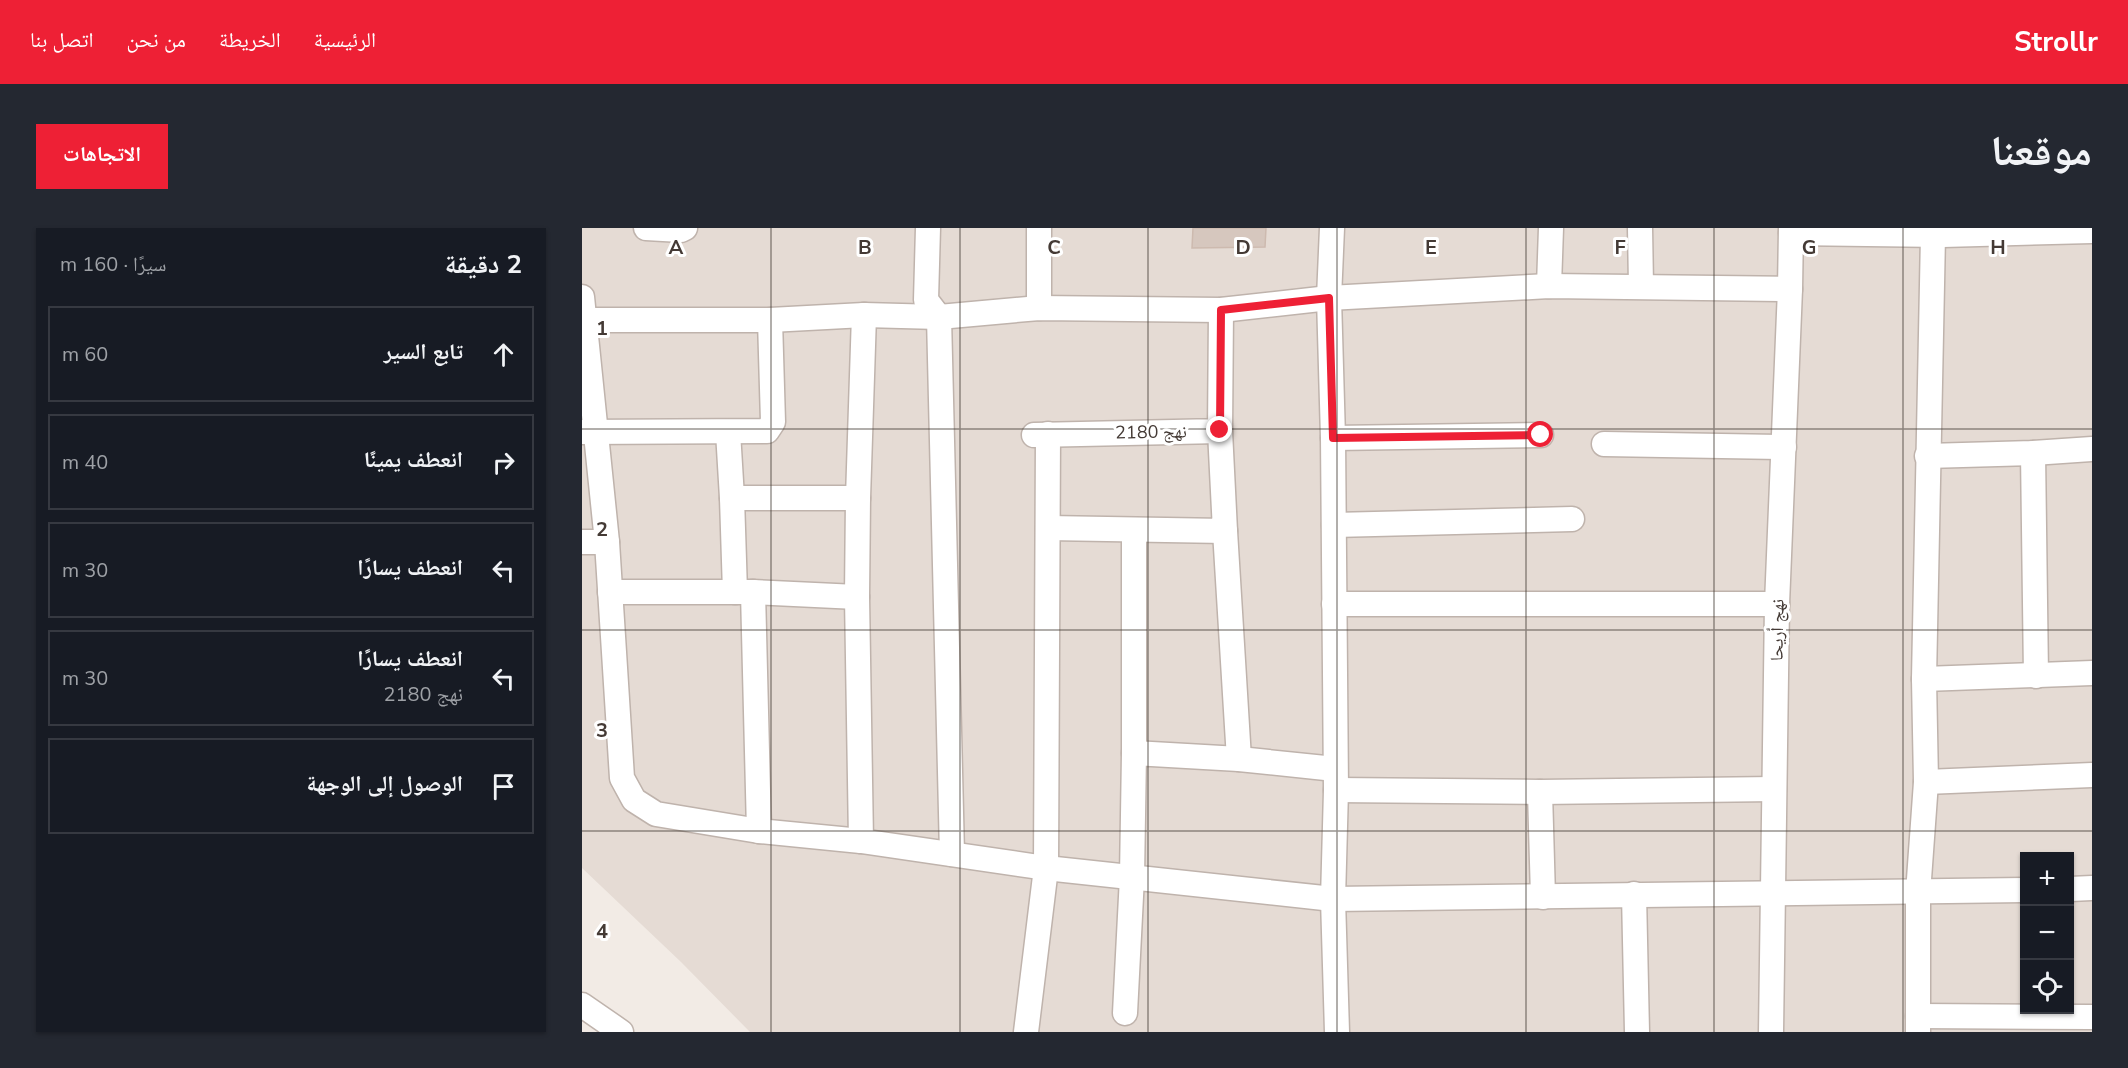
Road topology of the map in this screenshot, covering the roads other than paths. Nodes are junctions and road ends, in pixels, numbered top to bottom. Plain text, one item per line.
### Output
1 (646, 228) edge
2 (685, 228) edge
3 (928, 228) edge
4 (1039, 228) edge
5 (1332, 228) edge
6 (1551, 228) edge
7 (1640, 228) edge
8 (1791, 230) edge
9 (2092, 231) edge
10 (1940, 232) edge
11 (1549, 286) junction
12 (1641, 286) junction
13 (1790, 289) junction
14 (1329, 298) junction
15 (1039, 308) junction
16 (1221, 310) junction
17 (583, 312) edge
18 (864, 315) junction
19 (939, 317) junction
20 (770, 320) junction
21 (1220, 430) junction
22 (589, 431) edge
23 (728, 432) junction
24 (1541, 435) dead end
25 (1333, 438) junction
26 (1604, 444) dead end
27 (1784, 447) junction
28 (2092, 449) edge
29 (2033, 453) junction
30 (1927, 456) junction
31 (732, 498) junction
32 (858, 498) junction
33 (1572, 519) dead end
34 (1334, 525) junction
35 (1048, 528) junction
36 (1134, 530) junction
37 (1225, 531) junction
38 (582, 542) edge
39 (607, 542) junction
40 (610, 592) junction
41 (744, 592) junction
42 (857, 597) junction
43 (1334, 604) junction
44 (1777, 604) junction
45 (2092, 673) edge
46 (2036, 676) junction
47 (1924, 679) junction
48 (1134, 753) junction
49 (1239, 759) junction
50 (2092, 775) edge
51 (1336, 780) junction
52 (1926, 783) junction
53 (1774, 789) junction
54 (1540, 792) junction
55 (759, 831) junction
56 (861, 841) junction
57 (952, 854) junction
58 (1046, 868) junction
59 (1132, 877) junction
60 (2092, 888) edge
61 (2074, 889) edge
62 (2020, 890) edge
63 (1918, 893) junction
64 (1634, 894) junction
65 (1773, 894) junction
66 (1543, 897) junction
67 (1333, 899) junction
68 (582, 1005) edge
69 (1125, 1013) dead end
70 (2092, 1017) edge
71 (1918, 1024) edge
72 (621, 1032) edge
73 (1026, 1032) edge
74 (1337, 1032) edge
75 (1637, 1032) edge
76 (1771, 1032) edge

1 - 2 street
3 - 19 street
4 - 15 street
5 - 14 street
6 - 11 street
7 - 12 street
8 - 10 street
8 - 13 street, نهج أريحا
9 - 10 street
10 - 30 street
11 - 12 street
11 - 14 street
12 - 13 street
13 - 27 street, نهج أريحا
14 - 16 street
14 - 25 street
15 - 16 street
15 - 19 street
16 - 21 street
17 - 20 street
17 - 22 street
18 - 19 street
18 - 20 street
18 - 32 street
19 - 57 street
20 - 23 street
21 - 35 street, نهج 2180
21 - 37 street
22 - 23 street
22 - 39 street
23 - 31 street
24 - 25 street
25 - 34 street
26 - 27 street
27 - 44 street, نهج أريحا
28 - 29 street
29 - 30 street
29 - 46 street
30 - 47 street
31 - 32 street
31 - 41 street
32 - 42 street
33 - 34 street
34 - 43 street
35 - 36 street
35 - 58 street
36 - 37 street
36 - 48 street
37 - 49 street
38 - 39 street
39 - 40 street
40 - 41 street
40 - 55 street
41 - 42 street
41 - 55 street
42 - 56 street
43 - 44 street
43 - 51 street
44 - 53 street, نهج أريحا
45 - 46 street
46 - 47 street
47 - 52 street
48 - 49 street
48 - 59 street
49 - 51 street
50 - 52 street
51 - 54 street
51 - 67 street
52 - 63 street
53 - 54 street
53 - 65 street, نهج أريحا
54 - 66 street
55 - 56 street
56 - 57 street
57 - 58 street
58 - 59 street
58 - 73 street
59 - 67 street
59 - 69 street
60 - 61 street
62 - 63 street
63 - 65 street
63 - 71 street
64 - 65 street
64 - 66 street
64 - 75 street
65 - 76 street, نهج أريحا
66 - 67 street
67 - 74 street
68 - 72 street
70 - 71 street

